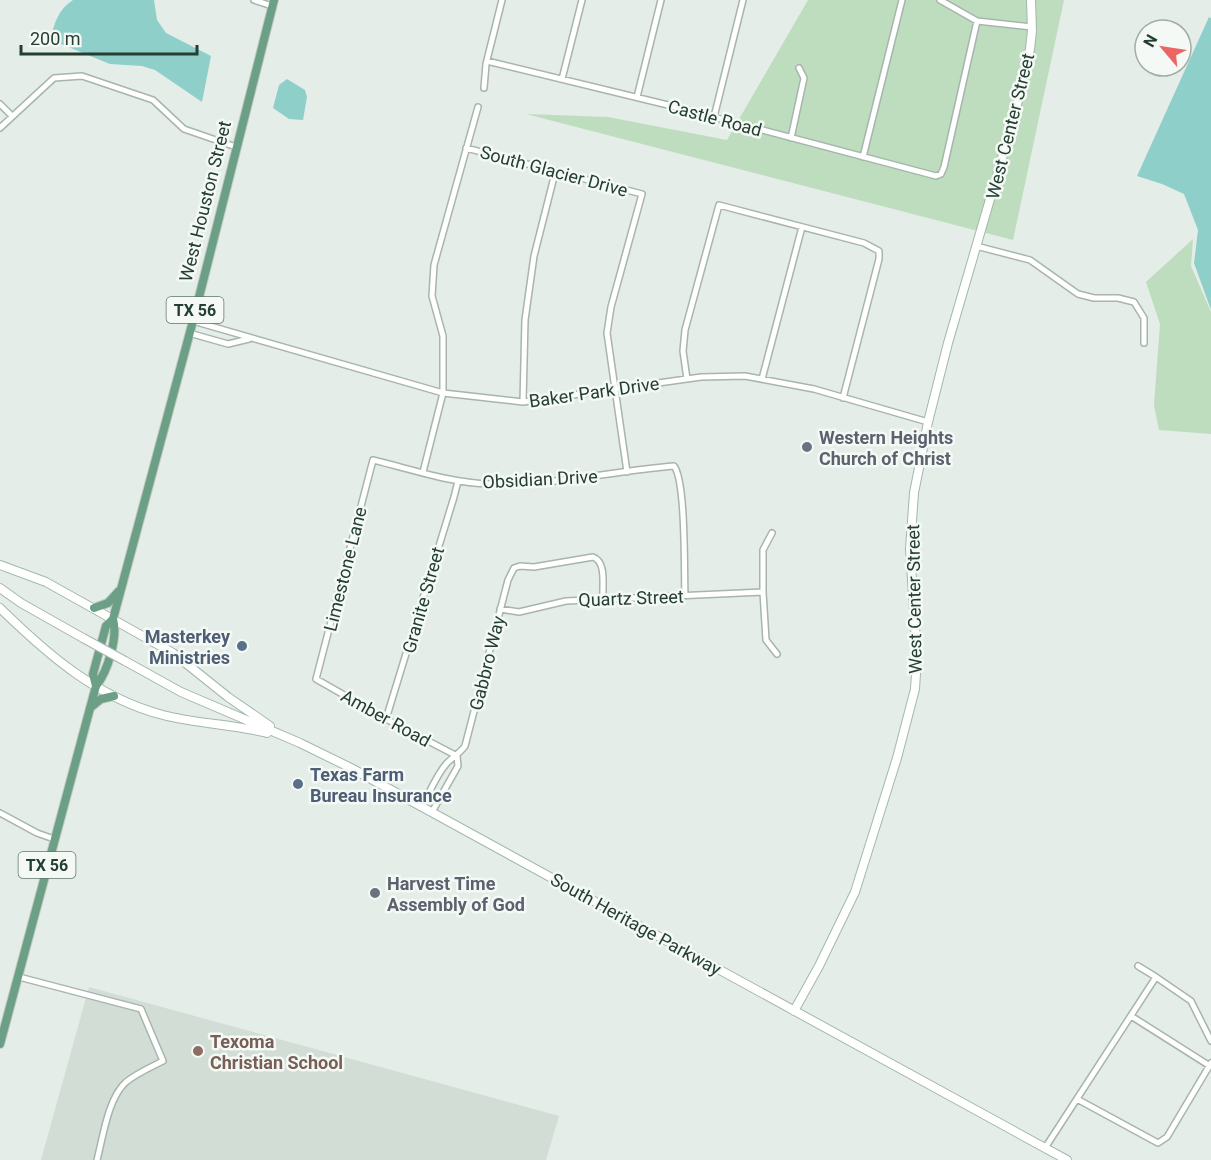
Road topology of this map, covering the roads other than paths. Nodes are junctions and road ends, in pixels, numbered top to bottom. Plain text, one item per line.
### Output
1 (254, 0) edge
2 (502, 0) edge
3 (582, 0) edge
4 (661, 0) edge
5 (743, 0) edge
6 (902, 0) edge
7 (940, 0) edge
8 (1031, 0) edge
9 (273, 3) edge
10 (977, 21) junction
11 (1032, 27) junction
12 (487, 61) junction
13 (799, 68) dead end
14 (562, 79) junction
15 (484, 88) dead end
16 (637, 97) junction
17 (0, 104) edge
18 (478, 107) dead end
19 (12, 116) junction
20 (714, 117) junction
21 (0, 128) edge
22 (791, 138) junction
23 (236, 147) junction
24 (466, 148) junction
25 (863, 157) junction
26 (555, 172) junction
27 (802, 227) junction
28 (976, 246) junction
29 (193, 321) junction
30 (189, 333) junction
31 (251, 338) junction
32 (1144, 344) dead end
33 (687, 379) junction
34 (762, 379) junction
35 (615, 390) junction
36 (443, 393) junction
37 (843, 398) junction
38 (523, 402) junction
39 (928, 422) junction
40 (373, 460) joint
41 (423, 472) junction
42 (627, 472) junction
43 (458, 481) junction
44 (772, 533) dead end
45 (0, 565) edge
46 (0, 588) edge
47 (121, 588) junction
48 (763, 592) junction
49 (685, 596) junction
50 (603, 600) junction
51 (0, 608) edge
52 (94, 608) junction
53 (500, 609) junction
54 (113, 619) junction
55 (777, 654) dead end
56 (316, 679) joint
57 (96, 686) junction
58 (114, 696) junction
59 (90, 709) junction
60 (386, 719) junction
61 (300, 742) junction
62 (457, 756) junction
63 (422, 807) junction
64 (432, 812) junction
65 (0, 813) edge
66 (54, 839) junction
67 (1138, 966) dead end
68 (19, 976) junction
69 (1156, 978) junction
70 (794, 1011) junction
71 (4, 1014) edge
72 (1131, 1016) junction
73 (3, 1024) edge
74 (1211, 1041) edge
75 (0, 1044) edge
76 (1210, 1064) edge
77 (1077, 1099) junction
78 (1046, 1148) junction
79 (97, 1160) edge
80 (1067, 1160) edge

1 - 9 street
2 - 12 street
3 - 14 street
4 - 16 street
5 - 20 street
6 - 25 street
7 - 10 street
8 - 11 main road, West Center Street
9 - 23 main road, West Houston Street / TX 56
10 - 11 street
10 - 25 street, Castle Road
11 - 28 main road, West Center Street
12 - 14 street, Castle Road
12 - 15 street
13 - 22 street
14 - 16 street, Castle Road
16 - 20 street, Castle Road
17 - 19 street
18 - 24 street
19 - 21 street
19 - 23 street
20 - 22 street, Castle Road
22 - 25 street, Castle Road
23 - 29 main road, West Houston Street / TX 56
24 - 26 street, South Glacier Drive
24 - 36 street
26 - 35 street, South Glacier Drive
26 - 38 street
27 - 33 street
27 - 34 street
27 - 37 street
28 - 32 street
28 - 39 main road, West Center Street
29 - 30 main road, West Houston Street / TX 56
29 - 31 street, Baker Park Drive
30 - 31 street
30 - 47 main road, West Houston Street / TX 56
31 - 36 street, Baker Park Drive
33 - 34 street, Baker Park Drive
33 - 35 street, Baker Park Drive
34 - 37 street, Baker Park Drive
35 - 38 street, Baker Park Drive
35 - 42 street
36 - 38 street, Baker Park Drive
36 - 41 street
37 - 39 street, Baker Park Drive
39 - 70 main road, West Center Street
40 - 41 street, Obsidian Drive
40 - 56 street, Limestone Lane
41 - 43 street, Obsidian Drive
42 - 43 street, Obsidian Drive
42 - 49 street, Obsidian Drive
43 - 60 street, Granite Street
44 - 48 street
45 - 52 main road
46 - 61 main road, South Heritage Parkway, bridge
47 - 52 main road
47 - 54 main road, West Houston Street / TX 56
48 - 49 street, Quartz Street
48 - 55 street
49 - 50 street, Quartz Street
50 - 53 street, Quartz Street
50 - 53 street, Gabbro Way
51 - 57 main road
52 - 54 main road
53 - 62 street, Gabbro Way
54 - 57 main road, West Houston Street / TX 56
54 - 61 main road
56 - 60 street, Amber Road
57 - 58 main road
57 - 59 main road, West Houston Street / TX 56
58 - 59 main road
58 - 61 main road
59 - 66 main road, West Houston Street / TX 56
60 - 62 street, Amber Road
61 - 63 main road, South Heritage Parkway
62 - 63 street, Gabbro Way
62 - 64 street, Gabbro Way
63 - 64 main road, South Heritage Parkway
64 - 70 main road, South Heritage Parkway
65 - 66 street
66 - 68 main road, West Houston Street / TX 56
67 - 69 street
68 - 71 main road, West Houston Street / TX 56
68 - 79 street
69 - 72 street
69 - 74 street
70 - 78 main road, South Heritage Parkway
71 - 73 main road, West Houston Street / TX 56
72 - 76 street
72 - 77 street
73 - 75 main road, West Houston Street / TX 56
76 - 77 street
77 - 78 street
78 - 80 main road, South Heritage Parkway

